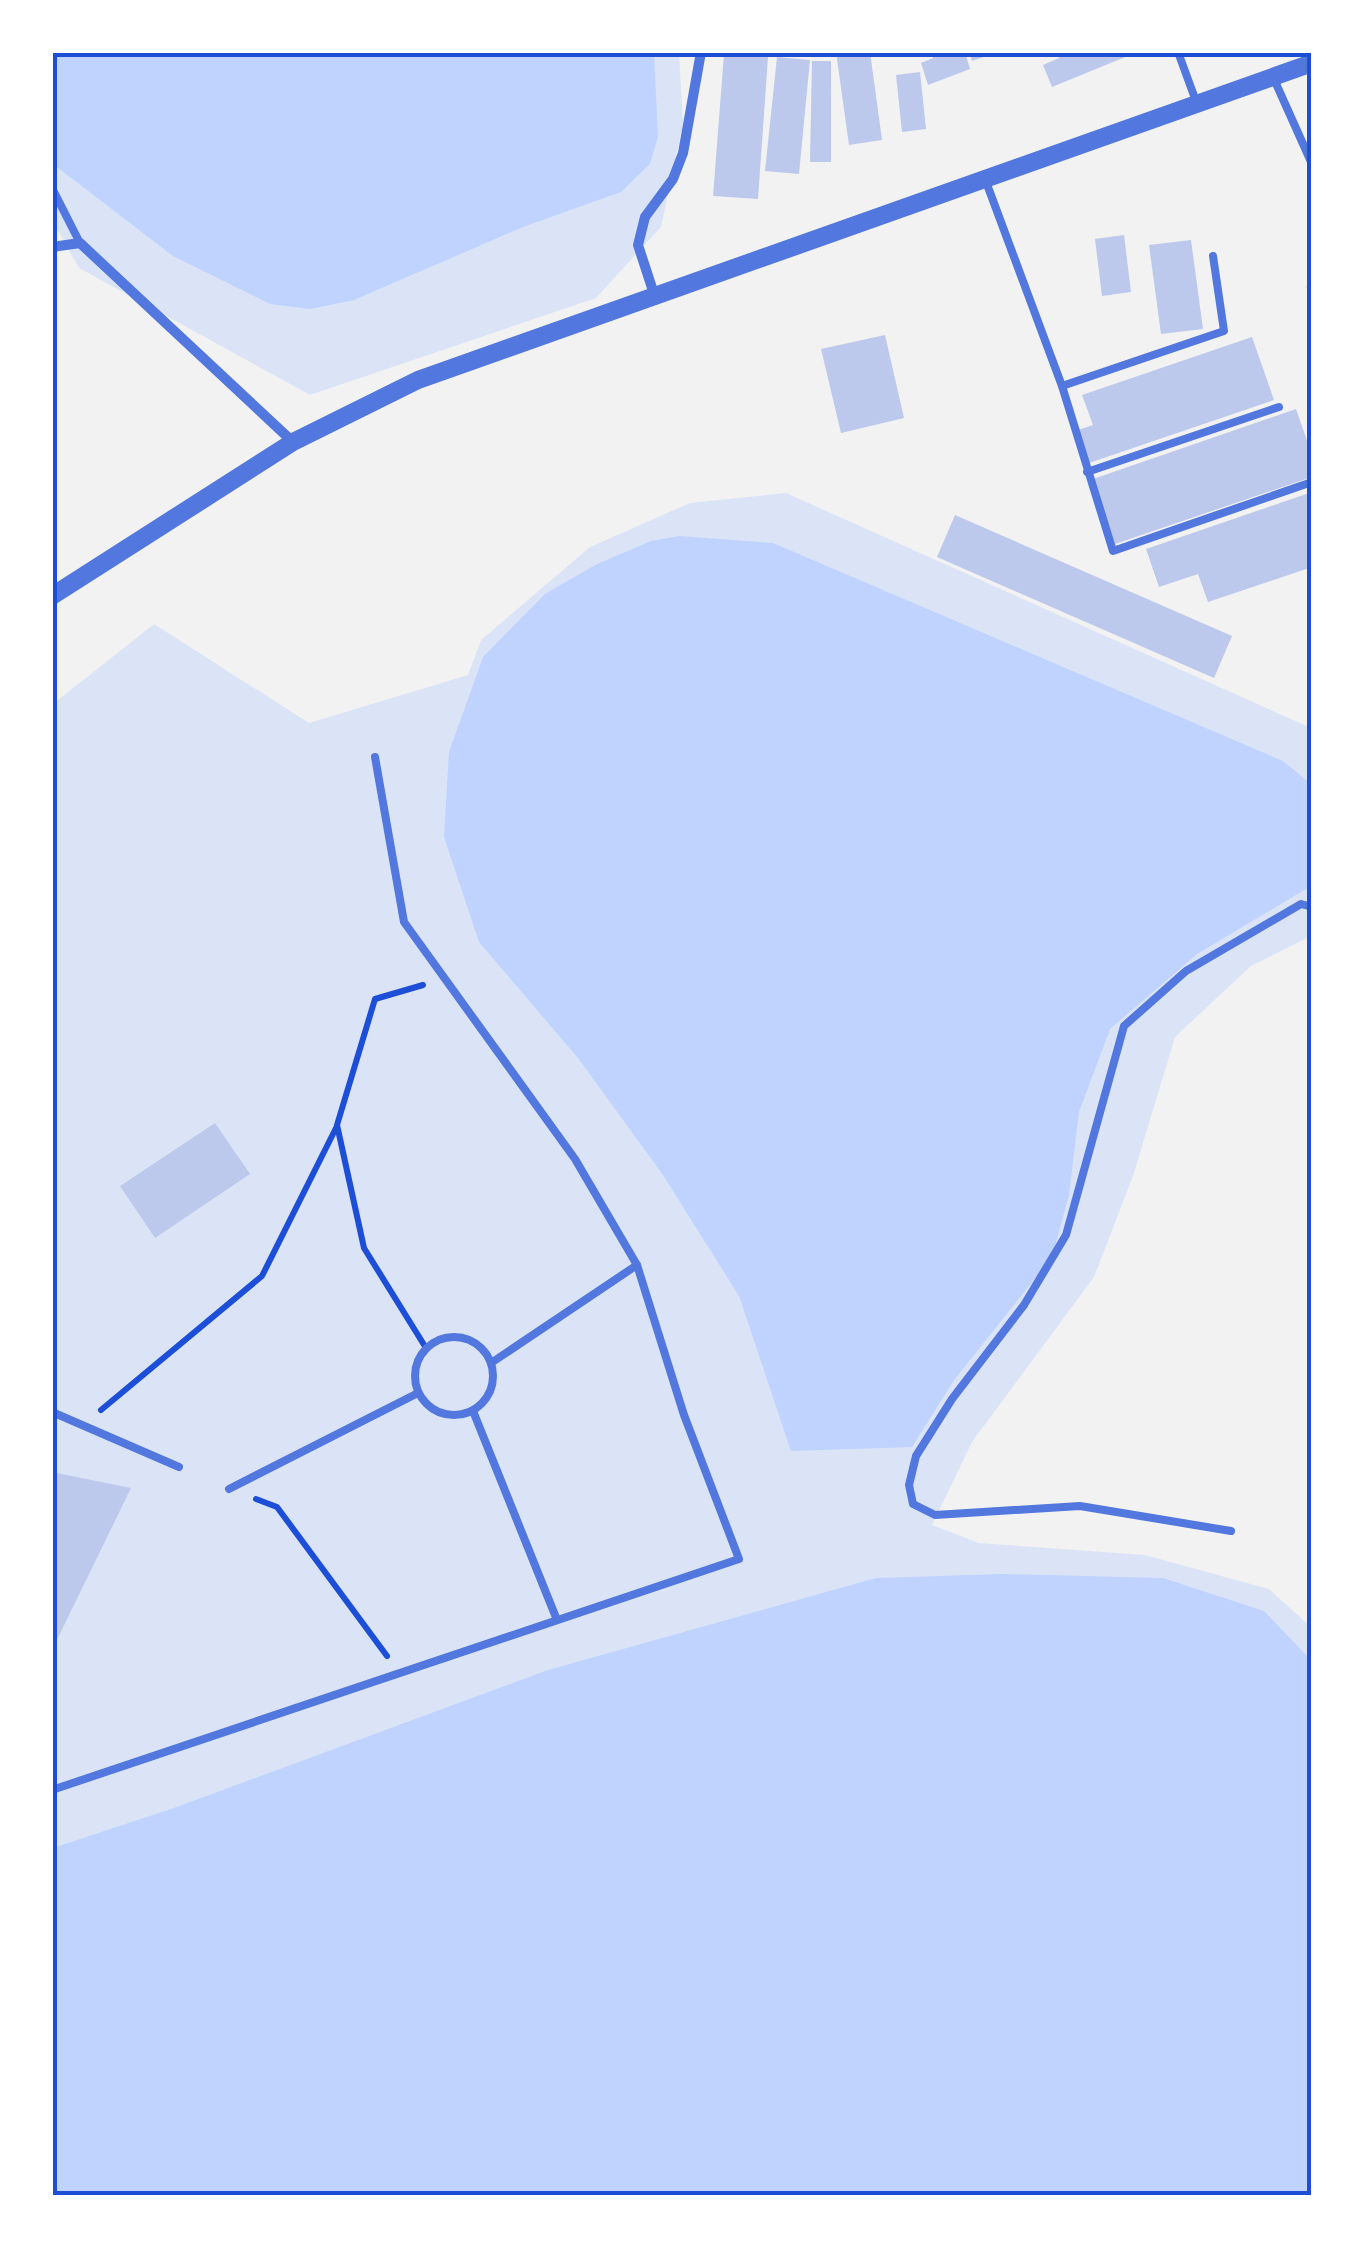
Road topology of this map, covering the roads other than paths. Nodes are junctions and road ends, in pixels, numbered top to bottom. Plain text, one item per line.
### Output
1 (701, 52) edge
2 (1178, 52) edge
3 (1312, 63) edge
4 (1273, 76) junction
5 (1197, 104) junction
6 (1312, 164) edge
7 (985, 179) junction
8 (52, 188) edge
9 (80, 243) junction
10 (52, 247) edge
11 (1213, 256) dead end
12 (655, 297) junction
13 (1062, 386) junction
14 (1279, 408) dead end
15 (293, 442) junction
16 (1087, 472) junction
17 (1312, 482) edge
18 (52, 596) edge
19 (375, 757) dead end
20 (1312, 907) edge
21 (637, 1265) junction
22 (491, 1364) junction
23 (418, 1394) junction
24 (472, 1411) junction
25 (52, 1412) edge
26 (180, 1467) dead end
27 (229, 1489) road end
28 (1231, 1531) dead end
29 (557, 1620) junction
30 (52, 1790) edge

1 - 12 street
2 - 5 lane
3 - 4 street
4 - 5 street
4 - 6 lane
5 - 7 street
7 - 12 street
7 - 13 lane
8 - 9 lane
9 - 10 street
9 - 15 street
11 - 13 lane
12 - 15 street
13 - 16 lane
14 - 16 lane
15 - 18 street
16 - 17 lane
19 - 21 lane
20 - 28 lane
21 - 22 lane
21 - 29 lane
22 - 23 lane
22 - 24 lane
23 - 24 lane
23 - 27 lane
24 - 29 lane
25 - 26 lane
29 - 30 lane

